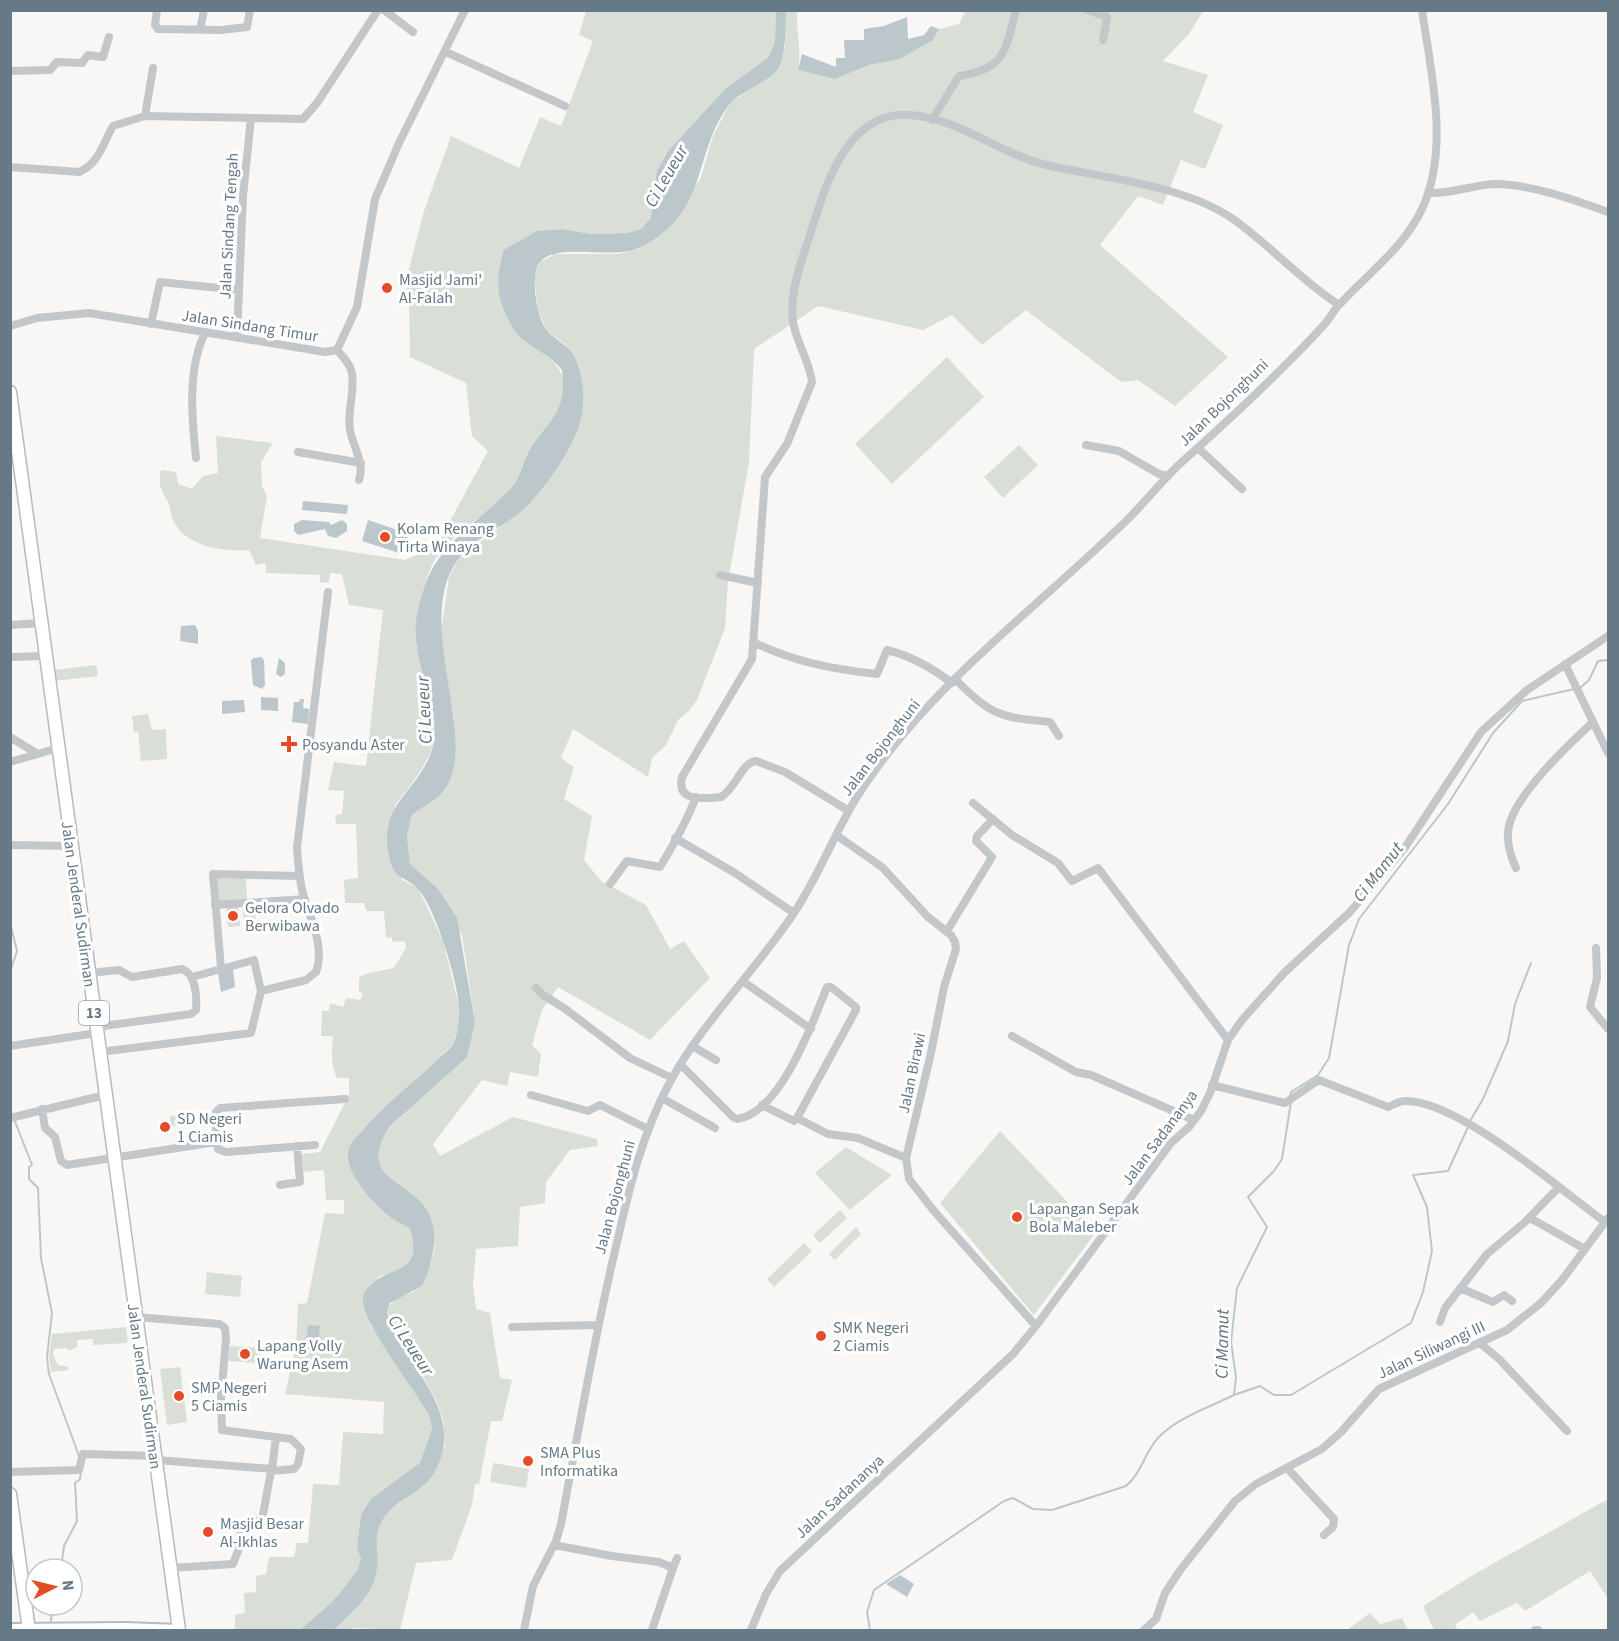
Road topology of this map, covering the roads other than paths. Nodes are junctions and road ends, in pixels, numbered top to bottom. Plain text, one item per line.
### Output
1 (157, 10) edge
2 (204, 10) edge
3 (250, 10) edge
4 (378, 10) edge
5 (384, 10) edge
6 (465, 10) edge
7 (1016, 10) edge
8 (1088, 10) edge
9 (1422, 10) edge
10 (200, 30) junction
11 (413, 32) dead end
12 (109, 37) dead end
13 (1103, 40) dead end
14 (446, 52) junction
15 (153, 68) dead end
16 (10, 71) edge
17 (565, 106) dead end
18 (145, 116) junction
19 (251, 118) junction
20 (932, 120) junction
21 (10, 167) edge
22 (1428, 193) junction
23 (1608, 212) edge
24 (239, 290) junction
25 (1339, 304) junction
26 (151, 324) junction
27 (10, 326) edge
28 (205, 333) junction
29 (237, 336) junction
30 (337, 350) junction
31 (11, 395) edge
32 (13, 443) edge
33 (1086, 445) dead end
34 (1198, 448) junction
35 (298, 452) dead end
36 (196, 458) dead end
37 (361, 463) junction
38 (1168, 476) junction
39 (359, 480) dead end
40 (1242, 489) dead end
41 (720, 575) dead end
42 (758, 583) junction
43 (328, 592) dead end
44 (40, 623) junction
45 (10, 625) edge
46 (1608, 636) edge
47 (753, 642) junction
48 (45, 656) junction
49 (10, 657) edge
50 (1565, 664) junction
51 (954, 681) junction
52 (1592, 723) junction
53 (1059, 736) dead end
54 (10, 737) edge
55 (58, 748) junction
56 (36, 753) junction
57 (1608, 753) edge
58 (10, 762) edge
59 (696, 797) junction
60 (973, 803) dead end
61 (849, 811) junction
62 (993, 819) junction
63 (836, 835) junction
64 (675, 838) junction
65 (10, 845) edge
66 (71, 846) junction
67 (1516, 868) dead end
68 (300, 876) junction
69 (610, 884) dead end
70 (304, 899) junction
71 (215, 905) junction
72 (794, 913) junction
73 (947, 931) junction
74 (1596, 948) dead end
75 (221, 968) junction
76 (89, 973) junction
77 (192, 977) junction
78 (744, 982) junction
79 (537, 988) dead end
80 (261, 991) junction
81 (811, 1029) junction
82 (1608, 1029) edge
83 (96, 1030) junction
84 (1011, 1036) dead end
85 (1228, 1040) junction
86 (10, 1046) edge
87 (694, 1047) junction
88 (99, 1052) junction
89 (716, 1060) dead end
90 (681, 1065) junction
91 (672, 1078) junction
92 (1212, 1085) junction
93 (105, 1095) junction
94 (531, 1095) dead end
95 (662, 1098) junction
96 (345, 1099) dead end
97 (762, 1105) junction
98 (42, 1109) junction
99 (10, 1118) edge
100 (797, 1118) junction
101 (1194, 1120) junction
102 (715, 1128) dead end
103 (648, 1129) junction
104 (216, 1142) junction
105 (315, 1145) dead end
106 (297, 1146) junction
107 (114, 1158) junction
108 (906, 1158) junction
109 (280, 1185) dead end
110 (1558, 1188) junction
111 (1530, 1218) junction
112 (1607, 1220) edge
113 (1585, 1250) junction
114 (1460, 1288) junction
115 (1512, 1301) dead end
116 (136, 1317) junction
117 (1440, 1322) dead end
118 (598, 1324) junction
119 (1036, 1326) junction
120 (512, 1327) dead end
121 (1480, 1343) junction
122 (1567, 1431) dead end
123 (276, 1437) junction
124 (155, 1458) junction
125 (1287, 1468) junction
126 (272, 1469) junction
127 (10, 1472) edge
128 (10, 1494) edge
129 (1324, 1535) dead end
130 (13, 1542) edge
131 (554, 1545) junction
132 (677, 1558) dead end
133 (171, 1568) junction
134 (673, 1568) junction
135 (10, 1629) edge
136 (29, 1630) edge
137 (179, 1630) edge
138 (524, 1630) edge
139 (652, 1630) edge
140 (751, 1630) edge
141 (1144, 1630) edge

1 - 10 street
2 - 10 street
3 - 10 street
4 - 19 street
5 - 11 street
6 - 14 street, Jalan Sindang Timur
7 - 20 street
8 - 13 street
9 - 22 street, Jalan Bojonghuni
12 - 16 street
14 - 17 street
14 - 30 street, Jalan Sindang Timur
15 - 18 street
18 - 19 street
18 - 21 street
19 - 24 street, Jalan Sindang Tengah
20 - 25 street
20 - 42 street
22 - 23 street
22 - 25 street, Jalan Bojonghuni
24 - 26 street
24 - 29 street, Jalan Sindang Tengah
25 - 34 street, Jalan Bojonghuni
26 - 27 street, Jalan Sindang Timur
26 - 28 street, Jalan Sindang Timur
28 - 29 street, Jalan Sindang Timur
28 - 36 street
29 - 30 street, Jalan Sindang Timur
30 - 37 street
31 - 32 highway, Jalan Jenderal Sudirman / 13
32 - 44 highway, Jalan Jenderal Sudirman / 13
33 - 38 street
34 - 38 street, Jalan Bojonghuni
34 - 40 street
35 - 37 street
37 - 39 street
38 - 51 street, Jalan Bojonghuni
41 - 42 street
42 - 47 street
43 - 68 street
44 - 45 street
44 - 48 highway, Jalan Jenderal Sudirman / 13
46 - 50 street, Jalan Sadananya
47 - 51 street
47 - 59 street
48 - 49 street
48 - 55 highway, Jalan Jenderal Sudirman / 13
50 - 52 street
50 - 85 street, Jalan Sadananya
51 - 53 street
51 - 61 street, Jalan Bojonghuni
52 - 57 street
52 - 67 street
54 - 56 street
55 - 56 street
55 - 66 highway, Jalan Jenderal Sudirman / 13
56 - 58 street
59 - 61 street
59 - 64 street
60 - 62 street
61 - 63 street, Jalan Bojonghuni
62 - 73 street
62 - 85 street
63 - 72 street, Jalan Bojonghuni
63 - 73 street
64 - 69 street
64 - 72 street
65 - 66 street
66 - 76 highway, Jalan Jenderal Sudirman / 13
68 - 70 street
68 - 71 street
70 - 71 street
70 - 80 street
71 - 75 street
72 - 78 street, Jalan Bojonghuni
73 - 108 street, Jalan Birawi
74 - 82 street
75 - 77 street
75 - 80 street
76 - 77 street
76 - 83 highway, Jalan Jenderal Sudirman / 13
77 - 83 street
78 - 81 street
78 - 87 street, Jalan Bojonghuni
79 - 91 street
80 - 88 street
81 - 97 street
81 - 100 street
83 - 86 street
83 - 88 highway, Jalan Jenderal Sudirman / 13
84 - 101 street
85 - 92 street, Jalan Sadananya
87 - 89 street
87 - 90 street, Jalan Bojonghuni
88 - 93 highway, Jalan Jenderal Sudirman / 13
90 - 91 street, Jalan Bojonghuni
90 - 97 street
91 - 95 street, Jalan Bojonghuni
92 - 101 street, Jalan Sadananya
92 - 110 street
93 - 98 street
93 - 107 highway, Jalan Jenderal Sudirman / 13
94 - 103 street
95 - 102 street
95 - 103 street, Jalan Bojonghuni
96 - 104 street
97 - 100 street
98 - 99 street
98 - 107 street
100 - 108 street
101 - 119 street, Jalan Sadananya
103 - 118 street, Jalan Bojonghuni
104 - 106 street
104 - 107 street
105 - 106 street
106 - 109 street
107 - 116 highway, Jalan Jenderal Sudirman / 13
108 - 119 street
110 - 111 street
110 - 112 street
111 - 113 street
111 - 114 street
112 - 113 street, Jalan Siliwangi III
113 - 121 street, Jalan Siliwangi III
114 - 115 street
114 - 117 street
116 - 123 street
116 - 124 highway, Jalan Jenderal Sudirman / 13
118 - 120 street
118 - 131 street, Jalan Bojonghuni
119 - 140 street, Jalan Sadananya
121 - 122 street
121 - 125 street, Jalan Siliwangi III
123 - 126 street
123 - 126 street
124 - 126 street
124 - 127 street
124 - 133 highway, Jalan Jenderal Sudirman / 13
125 - 129 street
125 - 141 street, Jalan Siliwangi III
126 - 133 street
128 - 130 highway
130 - 136 highway
131 - 134 street
131 - 138 street, Jalan Bojonghuni
132 - 134 street
133 - 137 highway, Jalan Jenderal Sudirman / 13
134 - 139 street
135 - 136 main road
136 - 137 main road

